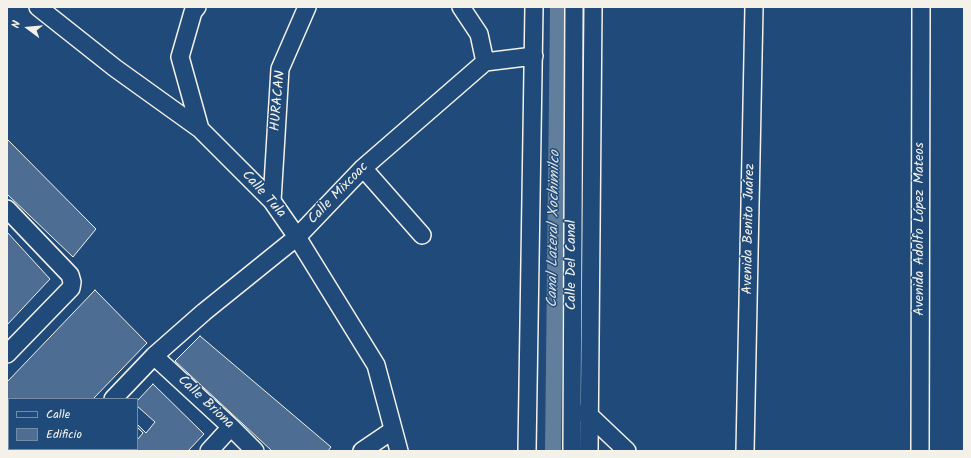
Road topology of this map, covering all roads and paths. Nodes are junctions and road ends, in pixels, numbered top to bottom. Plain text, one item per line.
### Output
1 (38, 7) edge
2 (197, 7) edge
3 (307, 7) edge
4 (461, 7) edge
5 (534, 7) edge
6 (574, 7) edge
7 (593, 7) edge
8 (754, 7) edge
9 (921, 7) edge
10 (534, 56) junction
11 (485, 62) junction
12 (200, 129) junction
13 (363, 168) junction
14 (272, 201) junction
15 (7, 209) edge
16 (422, 235) dead end
17 (297, 237) junction
18 (7, 354) edge
19 (154, 356) junction
20 (114, 398) edge
21 (573, 410) junction
22 (589, 415) junction
23 (232, 427) junction
24 (393, 430) junction
25 (209, 451) edge
26 (255, 451) edge
27 (362, 451) edge
28 (399, 451) edge
29 (527, 451) edge
30 (572, 451) edge
31 (589, 451) edge
32 (627, 451) edge
33 (745, 451) edge
34 (920, 451) edge

1 - 12 street, Calle Tula
2 - 12 street
3 - 14 street, HURACAN
4 - 11 street
5 - 10 street
6 - 21 street, Calle Del Canal
7 - 22 street
8 - 33 street, Avenida Benito Juárez
9 - 34 street, Avenida Adolfo López Mateos
10 - 11 street
10 - 29 street
11 - 13 street, Calle Mixcoac
12 - 14 street, Calle Tula
13 - 16 street
13 - 17 street, Calle Mixcoac
14 - 17 street, Calle Tula
15 - 18 street
17 - 19 street, Calle Mixcoac
17 - 24 street, Calle Tula
19 - 20 street, Calle Mixcoac
19 - 23 street, Calle Briona
21 - 22 street
21 - 30 street, Calle Del Canal
22 - 31 street
22 - 32 street
23 - 25 street
23 - 26 street, Calle Briona
24 - 27 street
24 - 28 street, Calle Tula

